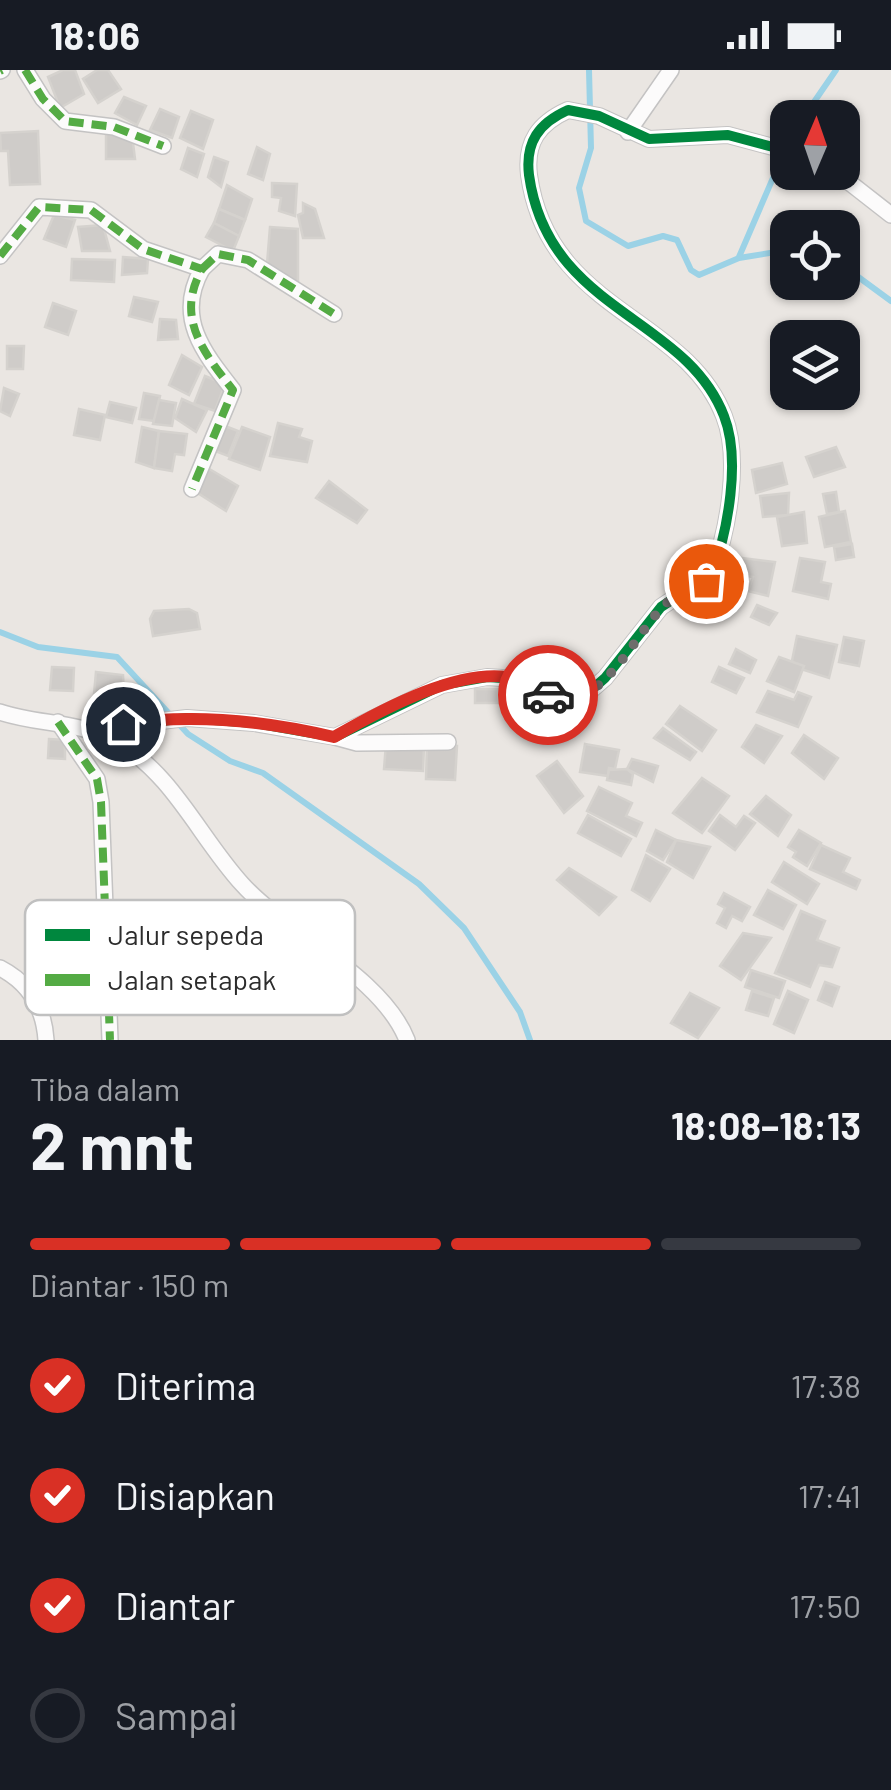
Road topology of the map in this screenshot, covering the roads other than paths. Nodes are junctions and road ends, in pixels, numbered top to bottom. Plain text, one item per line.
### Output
1 (25, 70) edge
2 (671, 70) edge
3 (628, 132) junction
4 (770, 145) edge
5 (163, 146) dead end
6 (859, 190) edge
7 (891, 215) edge
8 (0, 256) edge
9 (202, 269) junction
10 (334, 314) dead end
11 (192, 488) dead end
12 (0, 712) edge
13 (58, 722) junction
14 (92, 729) junction
15 (334, 737) junction
16 (448, 742) dead end
17 (105, 900) edge
18 (261, 900) edge
19 (0, 968) edge
20 (355, 978) edge
21 (25, 987) edge
22 (42, 1015) edge
23 (109, 1015) edge
24 (46, 1040) edge
25 (110, 1040) edge
26 (407, 1040) edge

1 - 5 street
2 - 3 street
3 - 4 street
3 - 15 street
6 - 7 street
8 - 9 street
9 - 10 street
9 - 11 street
12 - 13 street
13 - 14 street
13 - 17 street
14 - 15 street
14 - 18 street
15 - 16 street
19 - 21 street
20 - 26 street
22 - 24 street
23 - 25 street

